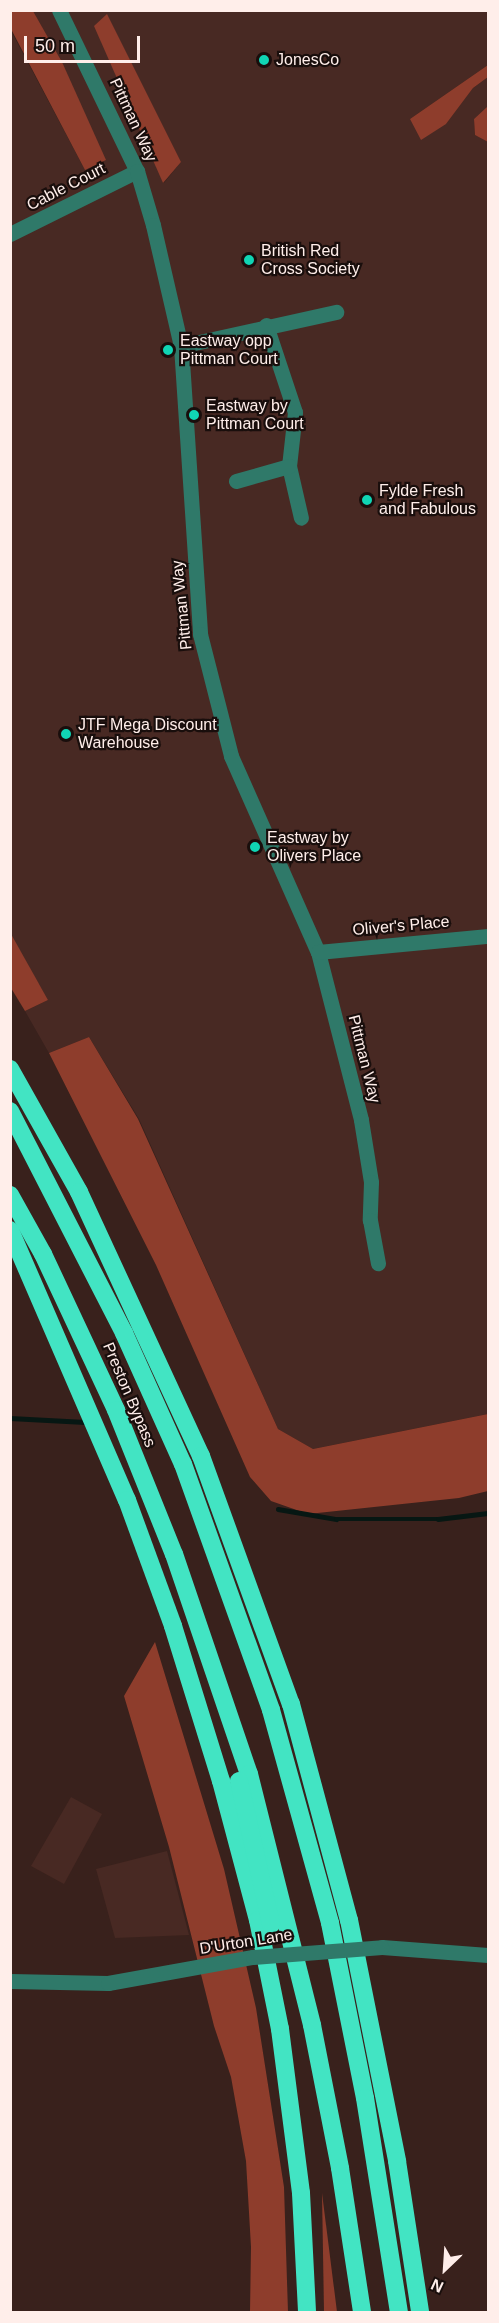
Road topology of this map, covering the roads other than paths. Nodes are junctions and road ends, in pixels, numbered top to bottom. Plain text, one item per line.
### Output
1 (59, 10) edge
2 (137, 171) junction
3 (10, 234) edge
4 (336, 312) dead end
5 (266, 326) junction
6 (181, 346) junction
7 (290, 466) junction
8 (236, 481) dead end
9 (301, 518) dead end
10 (489, 936) edge
11 (318, 952) junction
12 (10, 1069) edge
13 (10, 1111) edge
14 (10, 1195) edge
15 (10, 1230) edge
16 (378, 1263) dead end
17 (196, 1617) junction
18 (489, 1955) edge
19 (10, 1981) edge
20 (307, 2313) edge
21 (315, 2313) edge
22 (362, 2313) edge
23 (399, 2313) edge
24 (420, 2313) edge

1 - 2 street, Pittman Way
2 - 3 street, Cable Court
2 - 6 street, Pittman Way
4 - 5 street
5 - 6 street
5 - 7 street
6 - 11 street, Pittman Way
7 - 8 street
7 - 9 street
10 - 11 street, Oliver's Place
11 - 16 street, Pittman Way
12 - 24 highway
13 - 23 highway
14 - 17 highway, Preston Bypass
15 - 20 highway
17 - 21 highway
17 - 22 highway
18 - 19 street, D'Urton Lane, bridge

